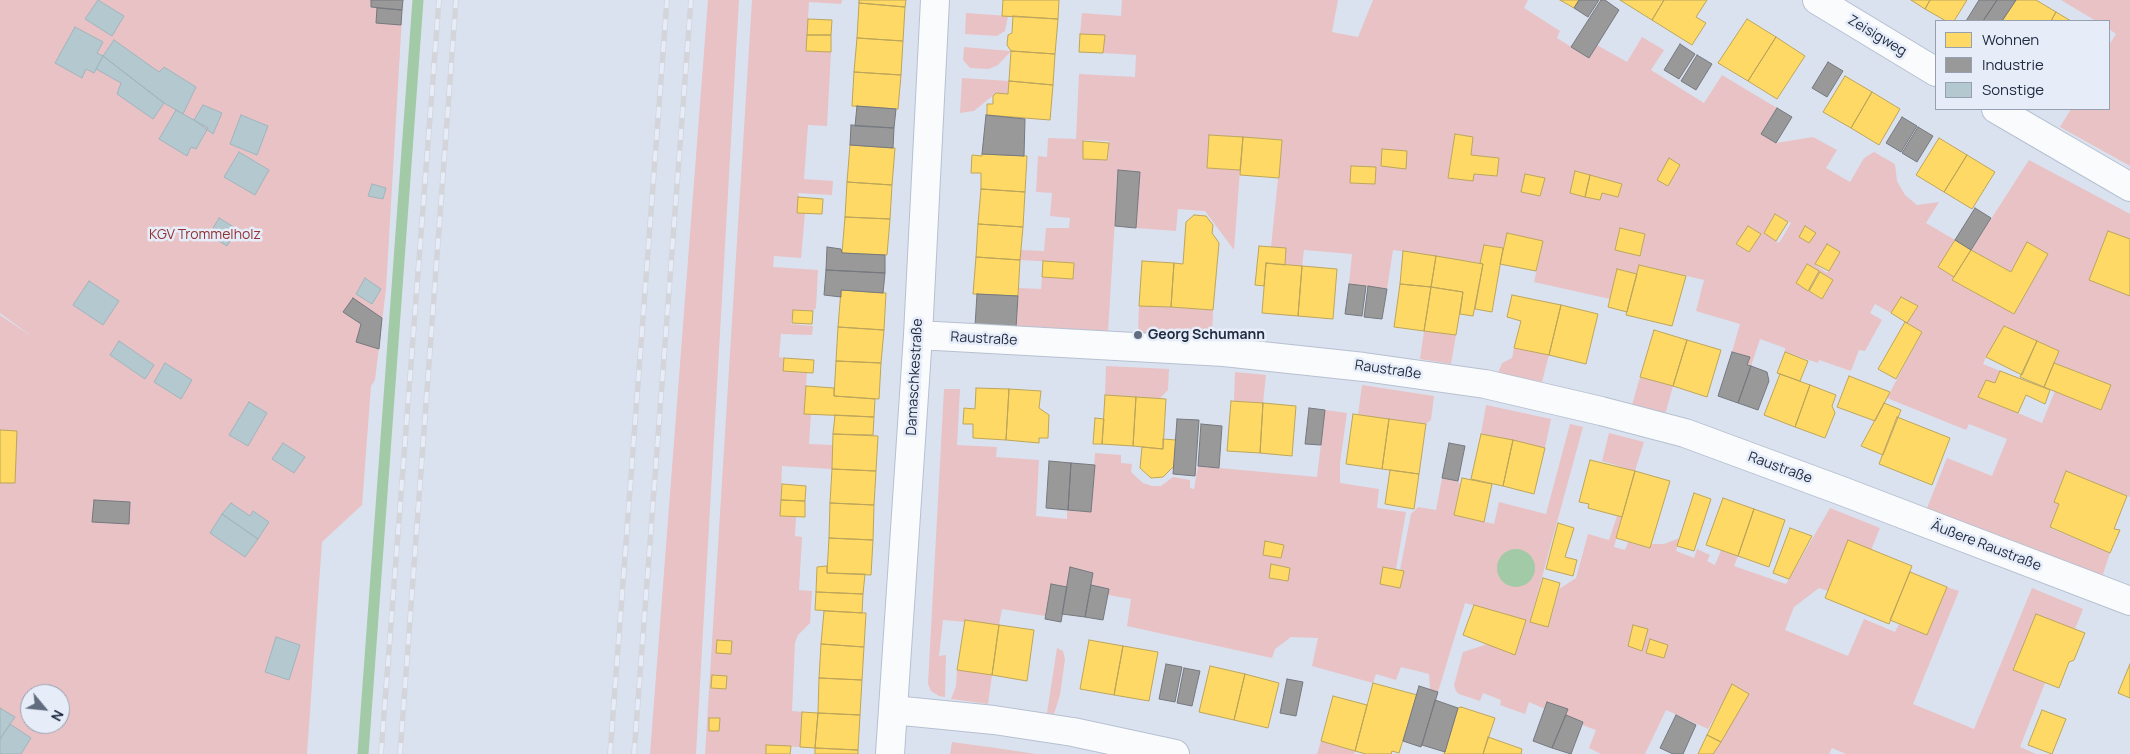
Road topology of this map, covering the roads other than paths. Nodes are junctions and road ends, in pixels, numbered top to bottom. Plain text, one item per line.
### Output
1 (935, 0) edge
2 (1818, 0) edge
3 (1935, 71) edge
4 (1998, 110) edge
5 (2130, 187) edge
6 (918, 335) junction
7 (1842, 490) joint
8 (2130, 601) edge
9 (893, 710) junction
10 (890, 754) edge
11 (1175, 754) edge

1 - 6 street, Damaschkestraße
2 - 3 street, Zeisigweg
4 - 5 street
6 - 7 street, Raustraße
6 - 9 street, Damaschkestraße
7 - 8 street, Äußere Raustraße
9 - 10 street, Damaschkestraße
9 - 11 street

